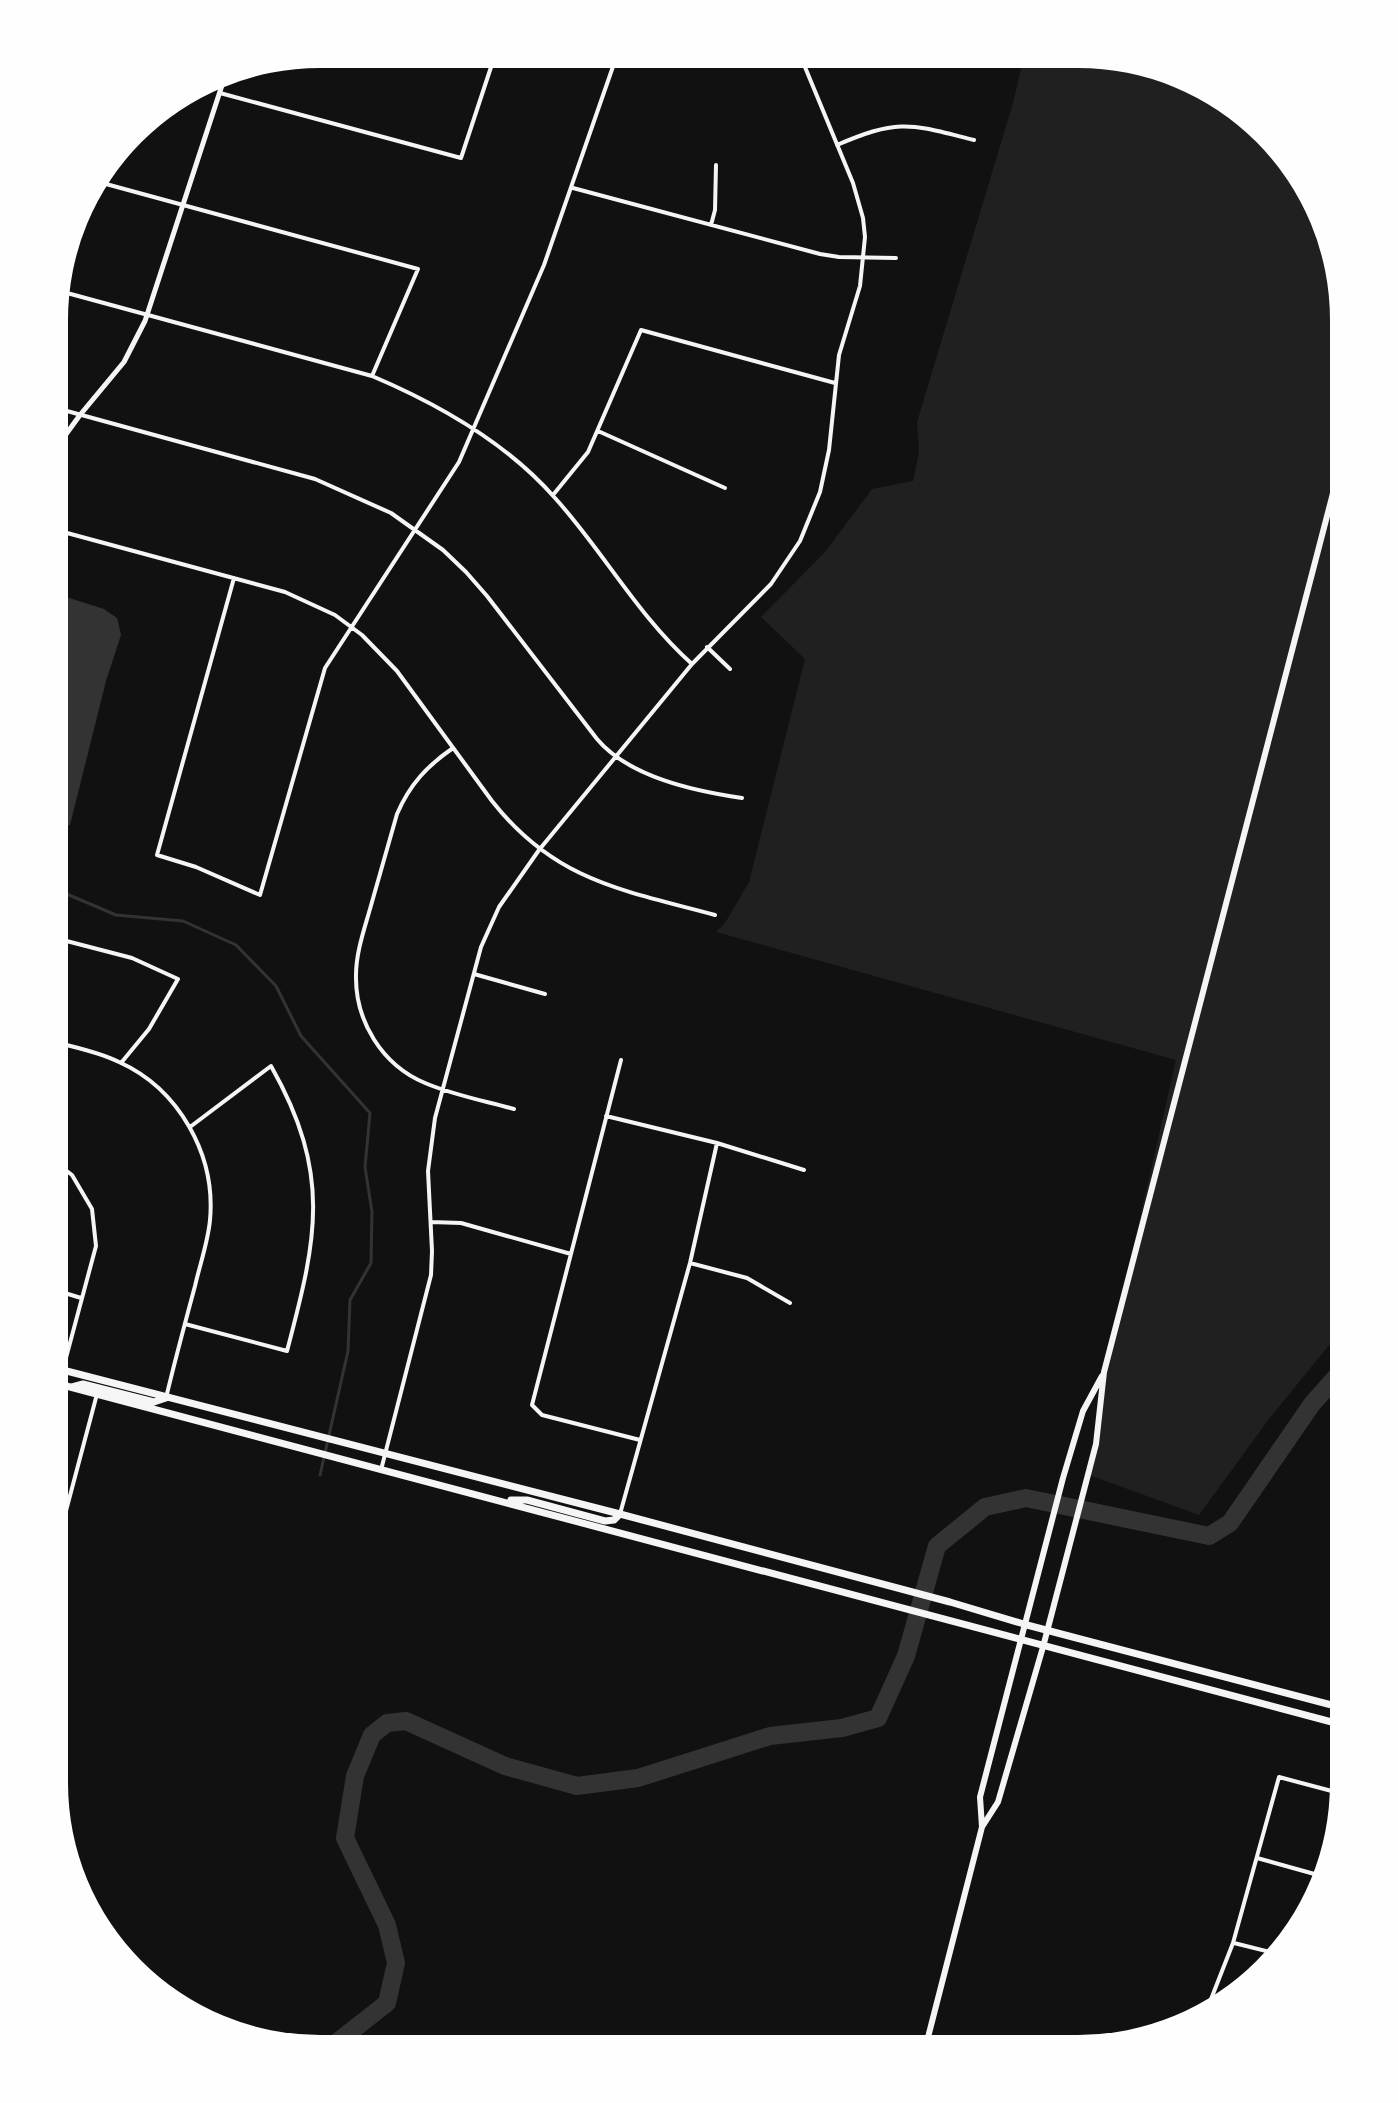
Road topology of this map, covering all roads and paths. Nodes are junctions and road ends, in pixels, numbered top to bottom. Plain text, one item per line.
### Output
1 (491, 68) edge
2 (613, 68) edge
3 (805, 68) edge
4 (221, 89) edge
5 (220, 93) junction
6 (974, 140) dead end
7 (837, 145) junction
8 (716, 165) dead end
9 (108, 185) edge
10 (573, 188) junction
11 (183, 205) junction
12 (711, 225) junction
13 (865, 258) junction
14 (896, 258) dead end
15 (70, 294) edge
16 (148, 314) junction
17 (372, 376) junction
18 (836, 383) junction
19 (68, 412) edge
20 (80, 415) junction
21 (473, 430) junction
22 (598, 431) junction
23 (68, 432) edge
24 (725, 488) dead end
25 (553, 495) junction
26 (1330, 505) edge
27 (415, 529) junction
28 (68, 533) edge
29 (234, 578) junction
30 (350, 626) junction
31 (707, 647) junction
32 (692, 664) junction
33 (730, 669) dead end
34 (453, 748) junction
35 (615, 757) junction
36 (742, 798) dead end
37 (539, 850) junction
38 (715, 915) dead end
39 (68, 941) edge
40 (474, 974) junction
41 (545, 994) dead end
42 (68, 1046) edge
43 (621, 1060) dead end
44 (121, 1063) junction
45 (442, 1089) junction
46 (514, 1109) dead end
47 (606, 1116) junction
48 (190, 1127) junction
49 (717, 1143) junction
50 (804, 1170) dead end
51 (68, 1172) edge
52 (431, 1222) junction
53 (571, 1254) junction
54 (690, 1263) junction
55 (68, 1294) edge
56 (81, 1298) junction
57 (790, 1303) dead end
58 (185, 1324) junction
59 (68, 1340) edge
60 (68, 1371) edge
61 (1104, 1372) junction
62 (70, 1387) joint
63 (97, 1394) junction
64 (166, 1398) junction
65 (640, 1440) junction
66 (385, 1455) junction
67 (381, 1470) junction
68 (501, 1501) junction
69 (68, 1503) edge
70 (620, 1514) junction
71 (1027, 1625) junction
72 (1047, 1631) junction
73 (1022, 1641) junction
74 (1043, 1647) junction
75 (1329, 1704) edge
76 (1329, 1721) edge
77 (1329, 1790) edge
78 (982, 1827) junction
79 (1257, 1858) junction
80 (1313, 1874) edge
81 (1233, 1943) junction
82 (1265, 1951) edge
83 (1212, 1996) edge
84 (929, 2035) edge

1 - 5 street
2 - 10 street
3 - 7 street
4 - 5 street
5 - 11 street
6 - 7 street
7 - 13 street
8 - 12 street
9 - 11 street
10 - 12 street
10 - 21 street
11 - 16 street
11 - 17 street
12 - 13 street
13 - 14 street
13 - 18 street
15 - 16 street
16 - 17 street
16 - 20 street
17 - 21 street
18 - 22 street
18 - 31 street
19 - 20 street
20 - 23 street
20 - 27 street
21 - 25 street
21 - 27 street
22 - 24 street
22 - 25 street
25 - 32 street
26 - 61 main road
27 - 30 street
27 - 35 street
28 - 29 street
29 - 30 street
29 - 30 street
30 - 34 street
31 - 32 street
31 - 33 street
32 - 35 street
34 - 37 street
34 - 45 street
35 - 36 street
35 - 37 street
37 - 38 street
37 - 40 street
39 - 44 street
40 - 41 street
40 - 45 street
42 - 44 street
43 - 47 street
44 - 48 street
45 - 46 street
45 - 52 street
47 - 49 street
47 - 53 street
48 - 58 street
48 - 58 street
49 - 50 street
49 - 54 street
51 - 56 street
52 - 53 street
52 - 66 street
53 - 65 street
54 - 57 street
54 - 65 street
55 - 56 street
56 - 59 street
58 - 64 street
60 - 64 main road
61 - 71 main road
61 - 72 main road
62 - 63 main road
62 - 64 main road
63 - 67 main road
63 - 69 street
64 - 66 main road
65 - 70 street
66 - 67 street
66 - 70 main road
67 - 68 main road
68 - 70 main road
68 - 73 main road
70 - 71 main road
71 - 72 main road
71 - 73 main road
72 - 74 main road
72 - 75 main road
73 - 74 main road
73 - 78 main road
74 - 76 main road
74 - 78 main road
77 - 79 street
78 - 84 main road
79 - 80 street
79 - 81 street
81 - 82 street
81 - 83 street

